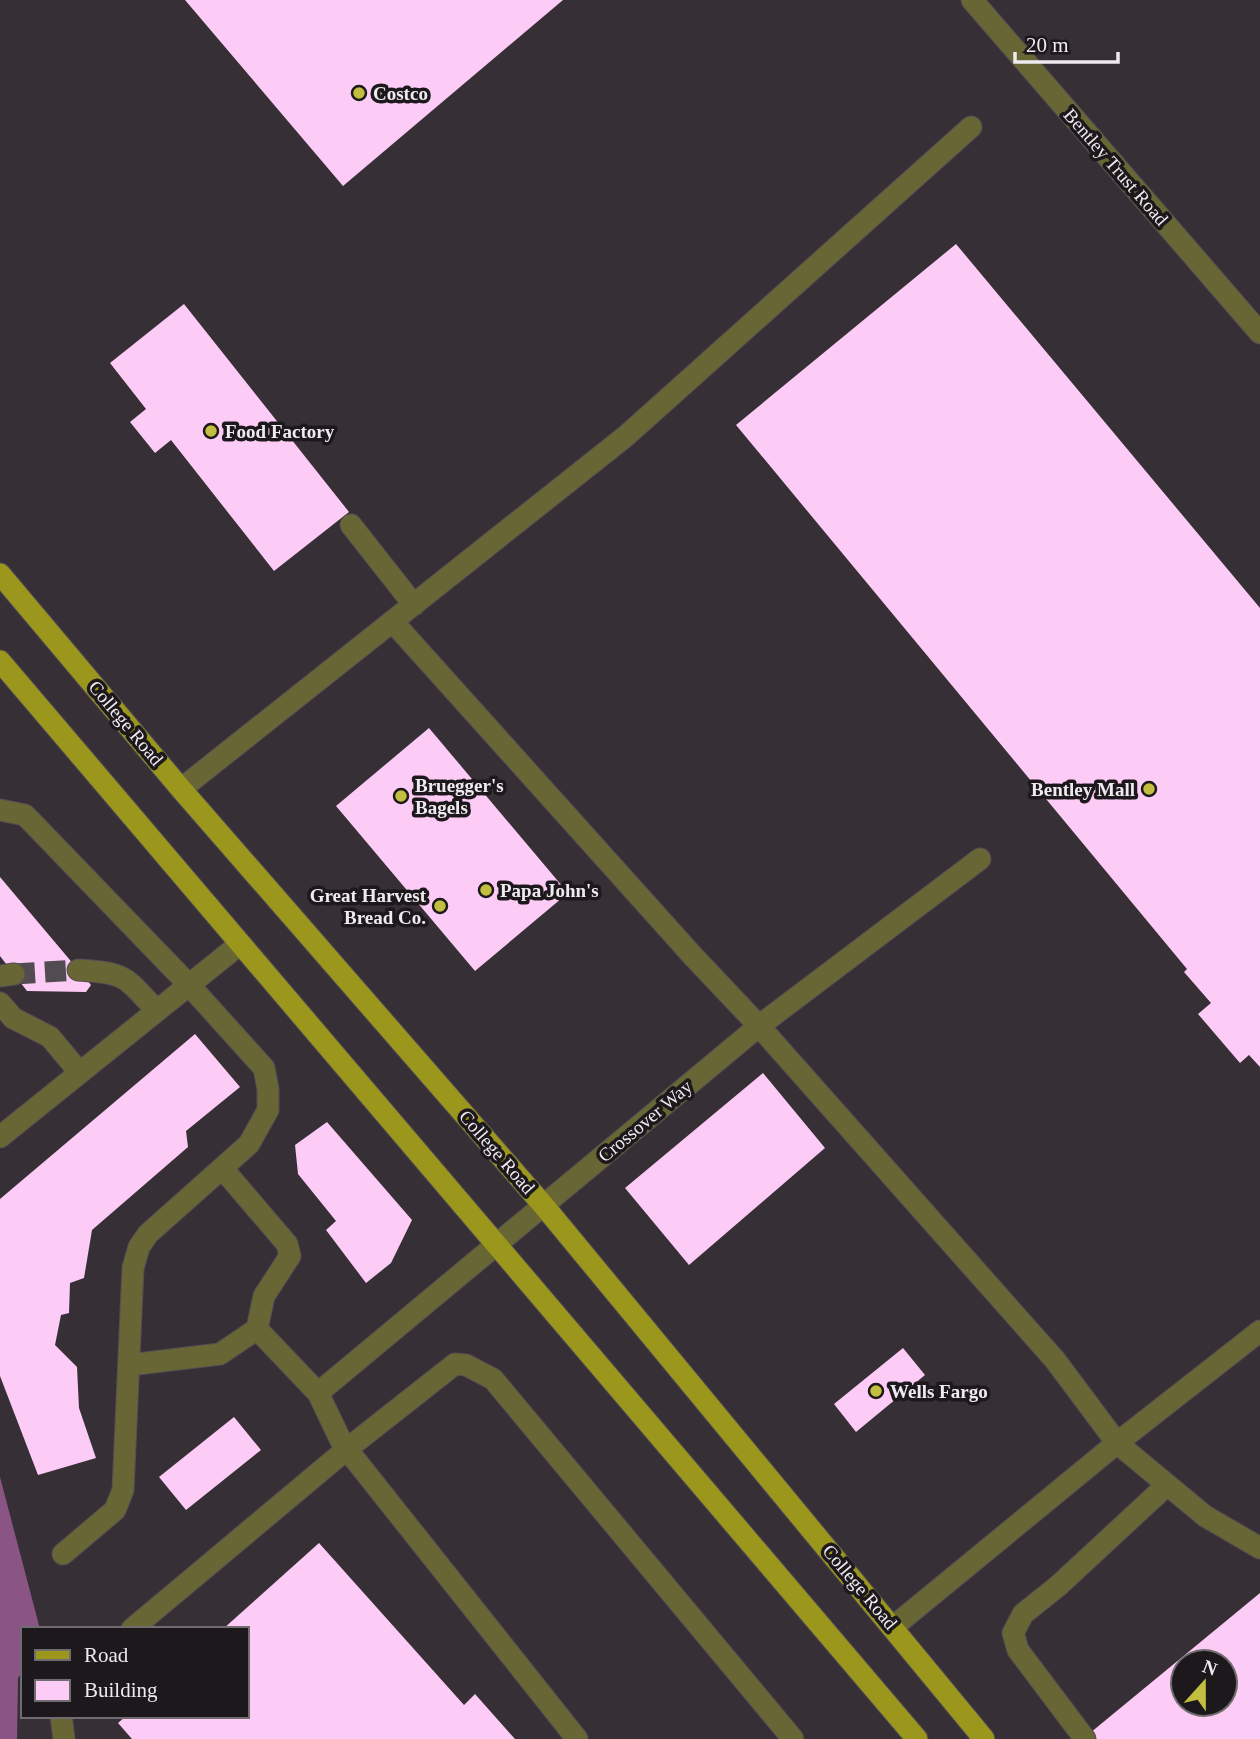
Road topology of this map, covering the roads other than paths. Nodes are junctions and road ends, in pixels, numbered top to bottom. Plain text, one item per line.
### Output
1 (972, 0) edge
2 (971, 127) dead end
3 (1260, 333) edge
4 (351, 525) dead end
5 (0, 574) edge
6 (414, 606) junction
7 (393, 622) junction
8 (0, 661) edge
9 (181, 789) junction
10 (0, 810) edge
11 (980, 859) dead end
12 (240, 944) junction
13 (78, 970) tunnel mouth
14 (190, 986) junction
15 (0, 1003) edge
16 (157, 1011) junction
17 (759, 1026) junction
18 (80, 1073) junction
19 (0, 1136) edge
20 (222, 1168) junction
21 (544, 1206) junction
22 (496, 1246) junction
23 (257, 1329) junction
24 (1260, 1331) edge
25 (129, 1365) junction
26 (318, 1393) junction
27 (1117, 1443) junction
28 (347, 1450) junction
29 (1167, 1485) junction
30 (1260, 1548) edge
31 (63, 1554) dead end
32 (134, 1627) edge
33 (893, 1627) junction
34 (61, 1718) edge
35 (64, 1739) edge
36 (577, 1739) edge
37 (793, 1739) edge
38 (917, 1739) edge
39 (984, 1739) edge
40 (1085, 1739) edge

1 - 3 street, Bentley Trust Road
2 - 6 street
4 - 6 street
5 - 9 main road, College Road
6 - 7 street
7 - 9 street
7 - 17 street
8 - 12 main road
9 - 21 main road, College Road
10 - 14 street
11 - 17 street, Crossover Way
12 - 14 street
12 - 22 main road
13 - 16 street
14 - 16 street
14 - 20 street
15 - 18 street
16 - 18 street
17 - 21 street, Crossover Way
17 - 27 street
18 - 19 street
20 - 23 street
20 - 25 street
21 - 22 street, Crossover Way
21 - 33 main road, College Road
22 - 26 street, Crossover Way
22 - 38 main road
23 - 25 street
23 - 26 street
24 - 27 street
25 - 31 street
26 - 28 street
27 - 29 street
27 - 33 street
28 - 32 street
28 - 36 street
28 - 37 street
29 - 30 street
29 - 40 street
33 - 39 main road, College Road
34 - 35 street

